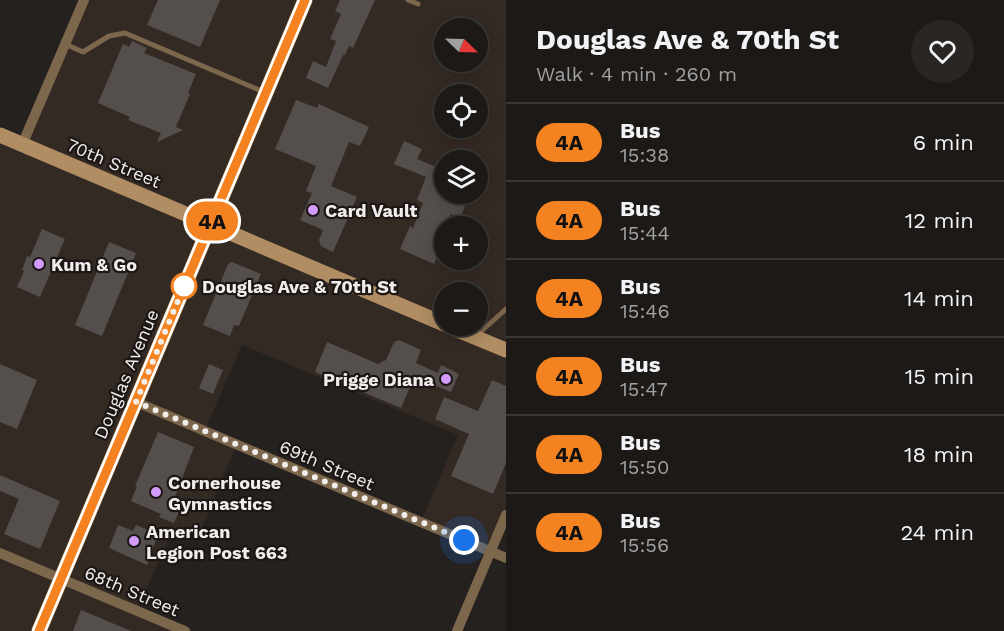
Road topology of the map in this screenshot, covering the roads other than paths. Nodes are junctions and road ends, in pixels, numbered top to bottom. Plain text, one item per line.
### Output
1 (84, 0) edge
2 (305, 0) edge
3 (408, 0) edge
4 (418, 4) dead end
5 (65, 44) junction
6 (266, 93) junction
7 (0, 135) edge
8 (22, 145) junction
9 (210, 226) junction
10 (506, 309) edge
11 (434, 320) edge
12 (475, 337) joint
13 (506, 350) edge
14 (136, 402) junction
15 (506, 515) edge
16 (490, 552) junction
17 (0, 553) edge
18 (506, 558) edge
19 (61, 579) junction
20 (39, 631) edge
21 (185, 631) edge
22 (457, 631) edge

1 - 5 street
2 - 6 main road, Douglas Avenue
3 - 4 lane
5 - 6 lane
5 - 8 street
6 - 9 main road, Douglas Avenue
7 - 8 main road, 70th Street
8 - 9 main road, 70th Street
9 - 11 main road, 70th Street
9 - 14 main road, Douglas Avenue
10 - 12 lane
12 - 13 main road, 70th Street
14 - 16 street, 69th Street
14 - 19 main road, Douglas Avenue
15 - 16 street
16 - 18 street, 69th Street
16 - 22 street
17 - 19 street, 68th Street
19 - 20 main road, Douglas Avenue
19 - 21 street, 68th Street

